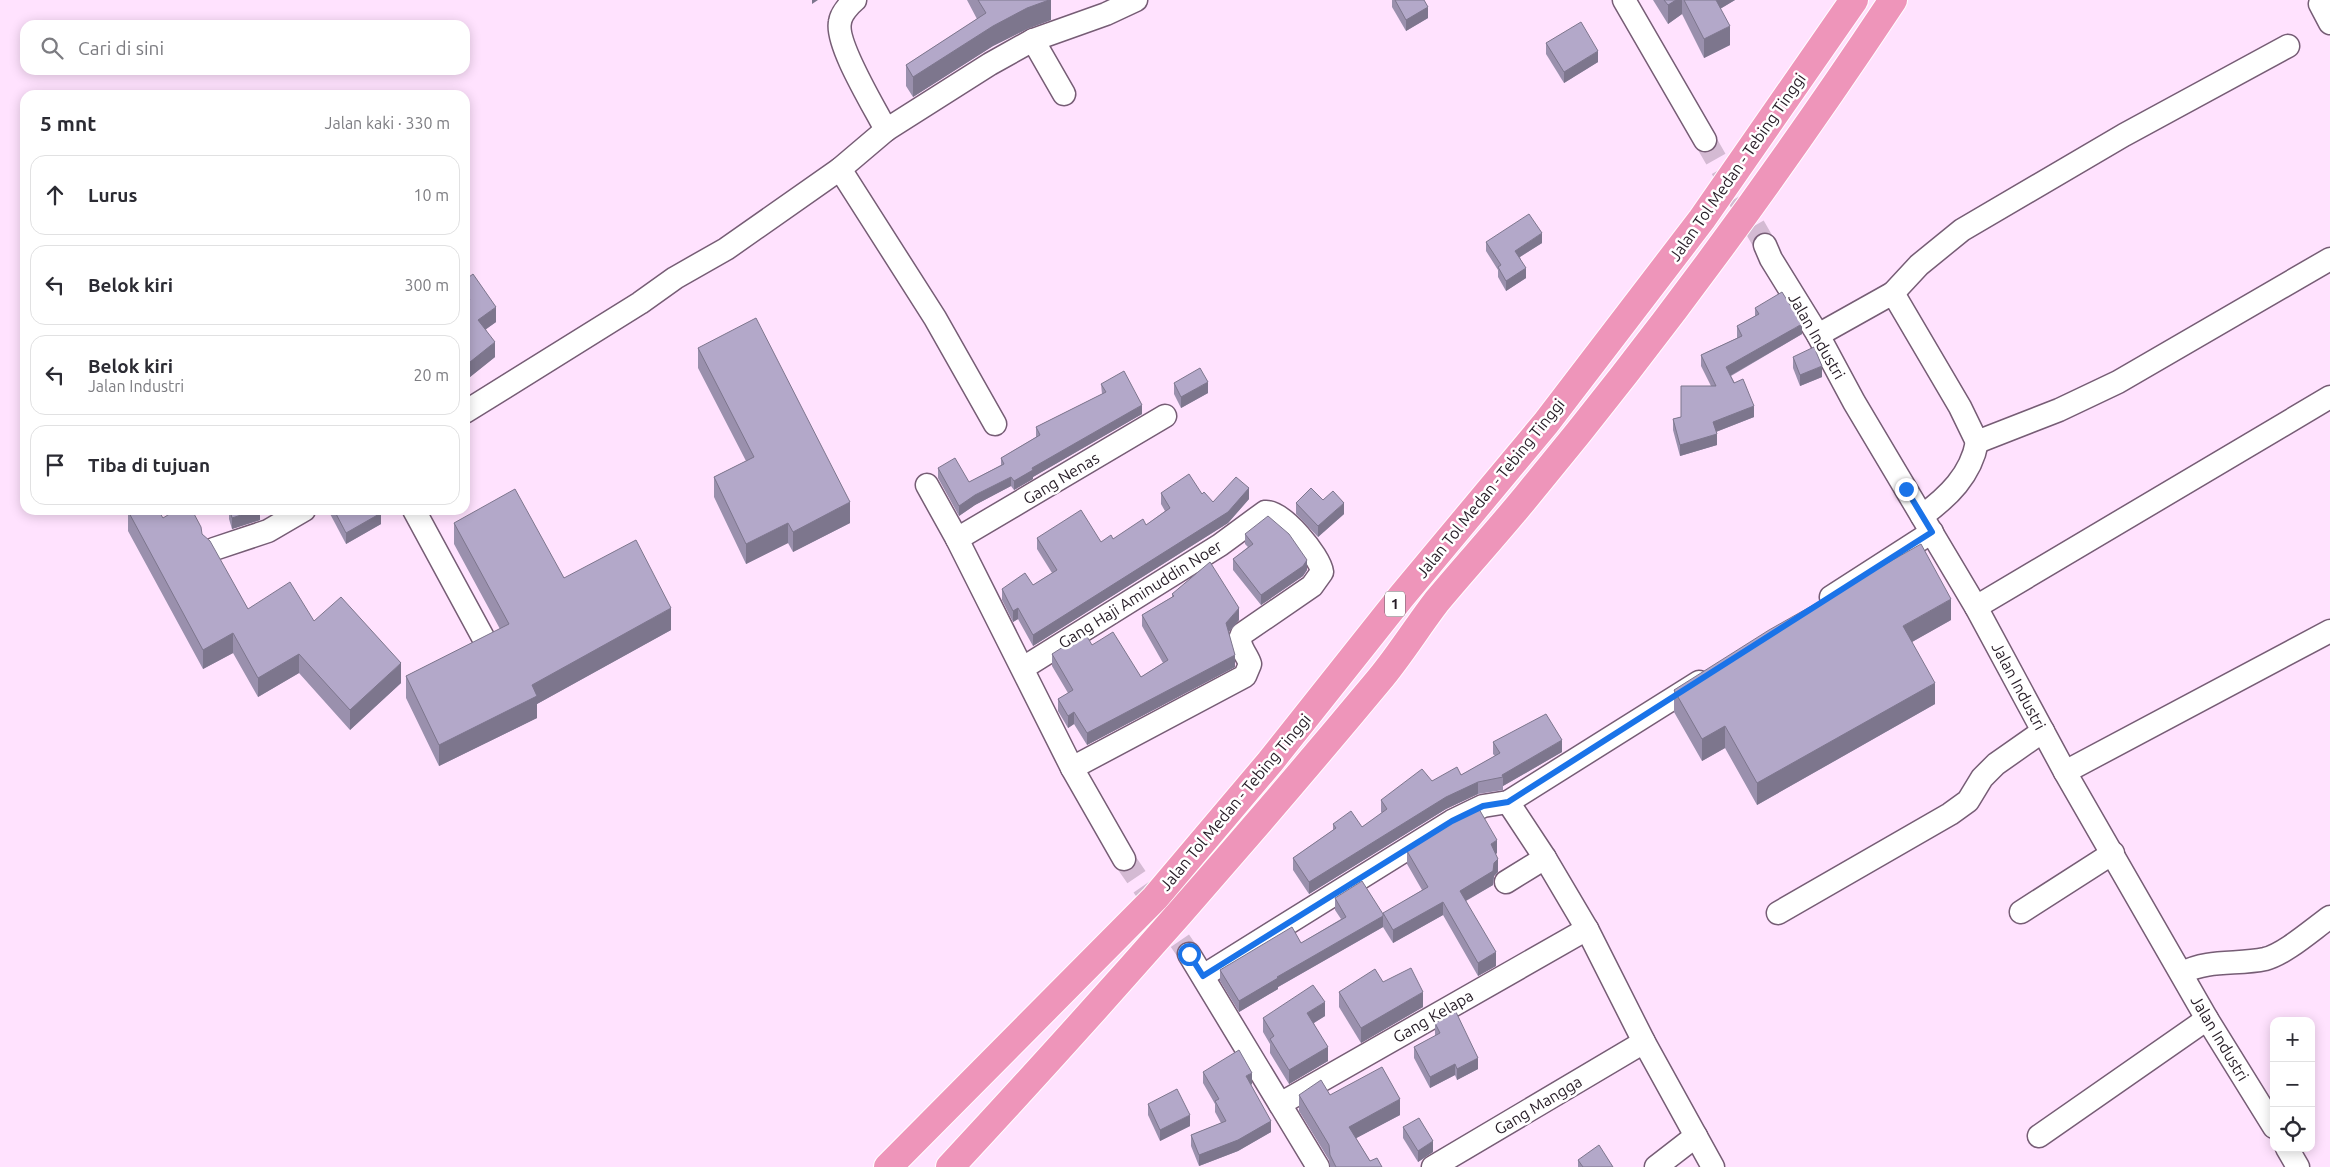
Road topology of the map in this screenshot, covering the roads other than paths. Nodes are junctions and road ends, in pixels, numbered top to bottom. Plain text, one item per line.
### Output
1 (855, 0) edge
2 (1136, 0) edge
3 (1624, 0) edge
4 (1854, 0) edge
5 (1893, 0) edge
6 (1034, 40) junction
7 (2288, 46) dead end
8 (1064, 94) dead end
9 (886, 130) junction
10 (1704, 140) tunnel mouth
11 (840, 169) junction
12 (1765, 245) tunnel mouth
13 (2330, 259) edge
14 (1893, 293) junction
15 (1818, 335) junction
16 (2330, 397) edge
17 (470, 409) edge
18 (1165, 416) dead end
19 (995, 424) dead end
20 (1977, 442) junction
21 (927, 485) dead end
22 (295, 515) edge
23 (417, 515) edge
24 (1927, 524) junction
25 (957, 539) junction
26 (214, 549) edge
27 (1976, 606) junction
28 (1814, 607) edge
29 (2330, 631) edge
30 (485, 641) edge
31 (1023, 668) junction
32 (1714, 672) edge
33 (2043, 731) junction
34 (1072, 768) junction
35 (2065, 772) junction
36 (1508, 802) junction
37 (2112, 854) junction
38 (1545, 858) junction
39 (1124, 859) tunnel mouth
40 (1506, 882) dead end
41 (2021, 912) dead end
42 (1778, 914) dead end
43 (2330, 917) edge
44 (1587, 929) junction
45 (1189, 954) tunnel mouth
46 (2182, 973) junction
47 (1203, 976) junction
48 (2207, 1019) junction
49 (1644, 1042) junction
50 (1280, 1104) junction
51 (2270, 1121) edge
52 (1696, 1136) junction
53 (2039, 1136) dead end
54 (2289, 1152) edge
55 (888, 1167) edge
56 (950, 1167) edge
57 (1318, 1167) edge
58 (1433, 1167) edge
59 (1656, 1167) edge
60 (1713, 1167) edge
61 (2298, 1167) edge

1 - 9 street
2 - 6 street
3 - 10 street
4 - 55 highway, Jalan Tol Medan - Tebing Tinggi / 1
5 - 56 highway, 1
6 - 8 street
6 - 9 street
7 - 14 street
9 - 11 street
11 - 17 street
11 - 19 street
12 - 15 street, Jalan Industri
13 - 20 street
14 - 15 street
14 - 20 street
15 - 24 street, Jalan Industri
16 - 27 street
18 - 25 street, Gang Nenas
20 - 24 street
21 - 25 street
22 - 26 street
23 - 30 street
24 - 27 street, Jalan Industri
24 - 28 street
25 - 31 street
27 - 33 street, Jalan Industri
29 - 35 street
31 - 34 street
31 - 34 street, Gang Haji Aminuddin Noer
32 - 36 street
33 - 35 street, Jalan Industri
33 - 42 street
34 - 39 street
35 - 37 street, Jalan Industri
36 - 38 street
36 - 47 street
37 - 41 street
37 - 46 street, Jalan Industri
38 - 40 street
38 - 44 street
43 - 46 street
44 - 49 street
44 - 50 street, Gang Kelapa
45 - 47 street
46 - 48 street, Jalan Industri
47 - 50 street
48 - 51 street, Jalan Industri
48 - 53 street
49 - 52 street
49 - 58 street, Gang Mangga
50 - 57 street
52 - 59 street
52 - 60 street
54 - 61 street

